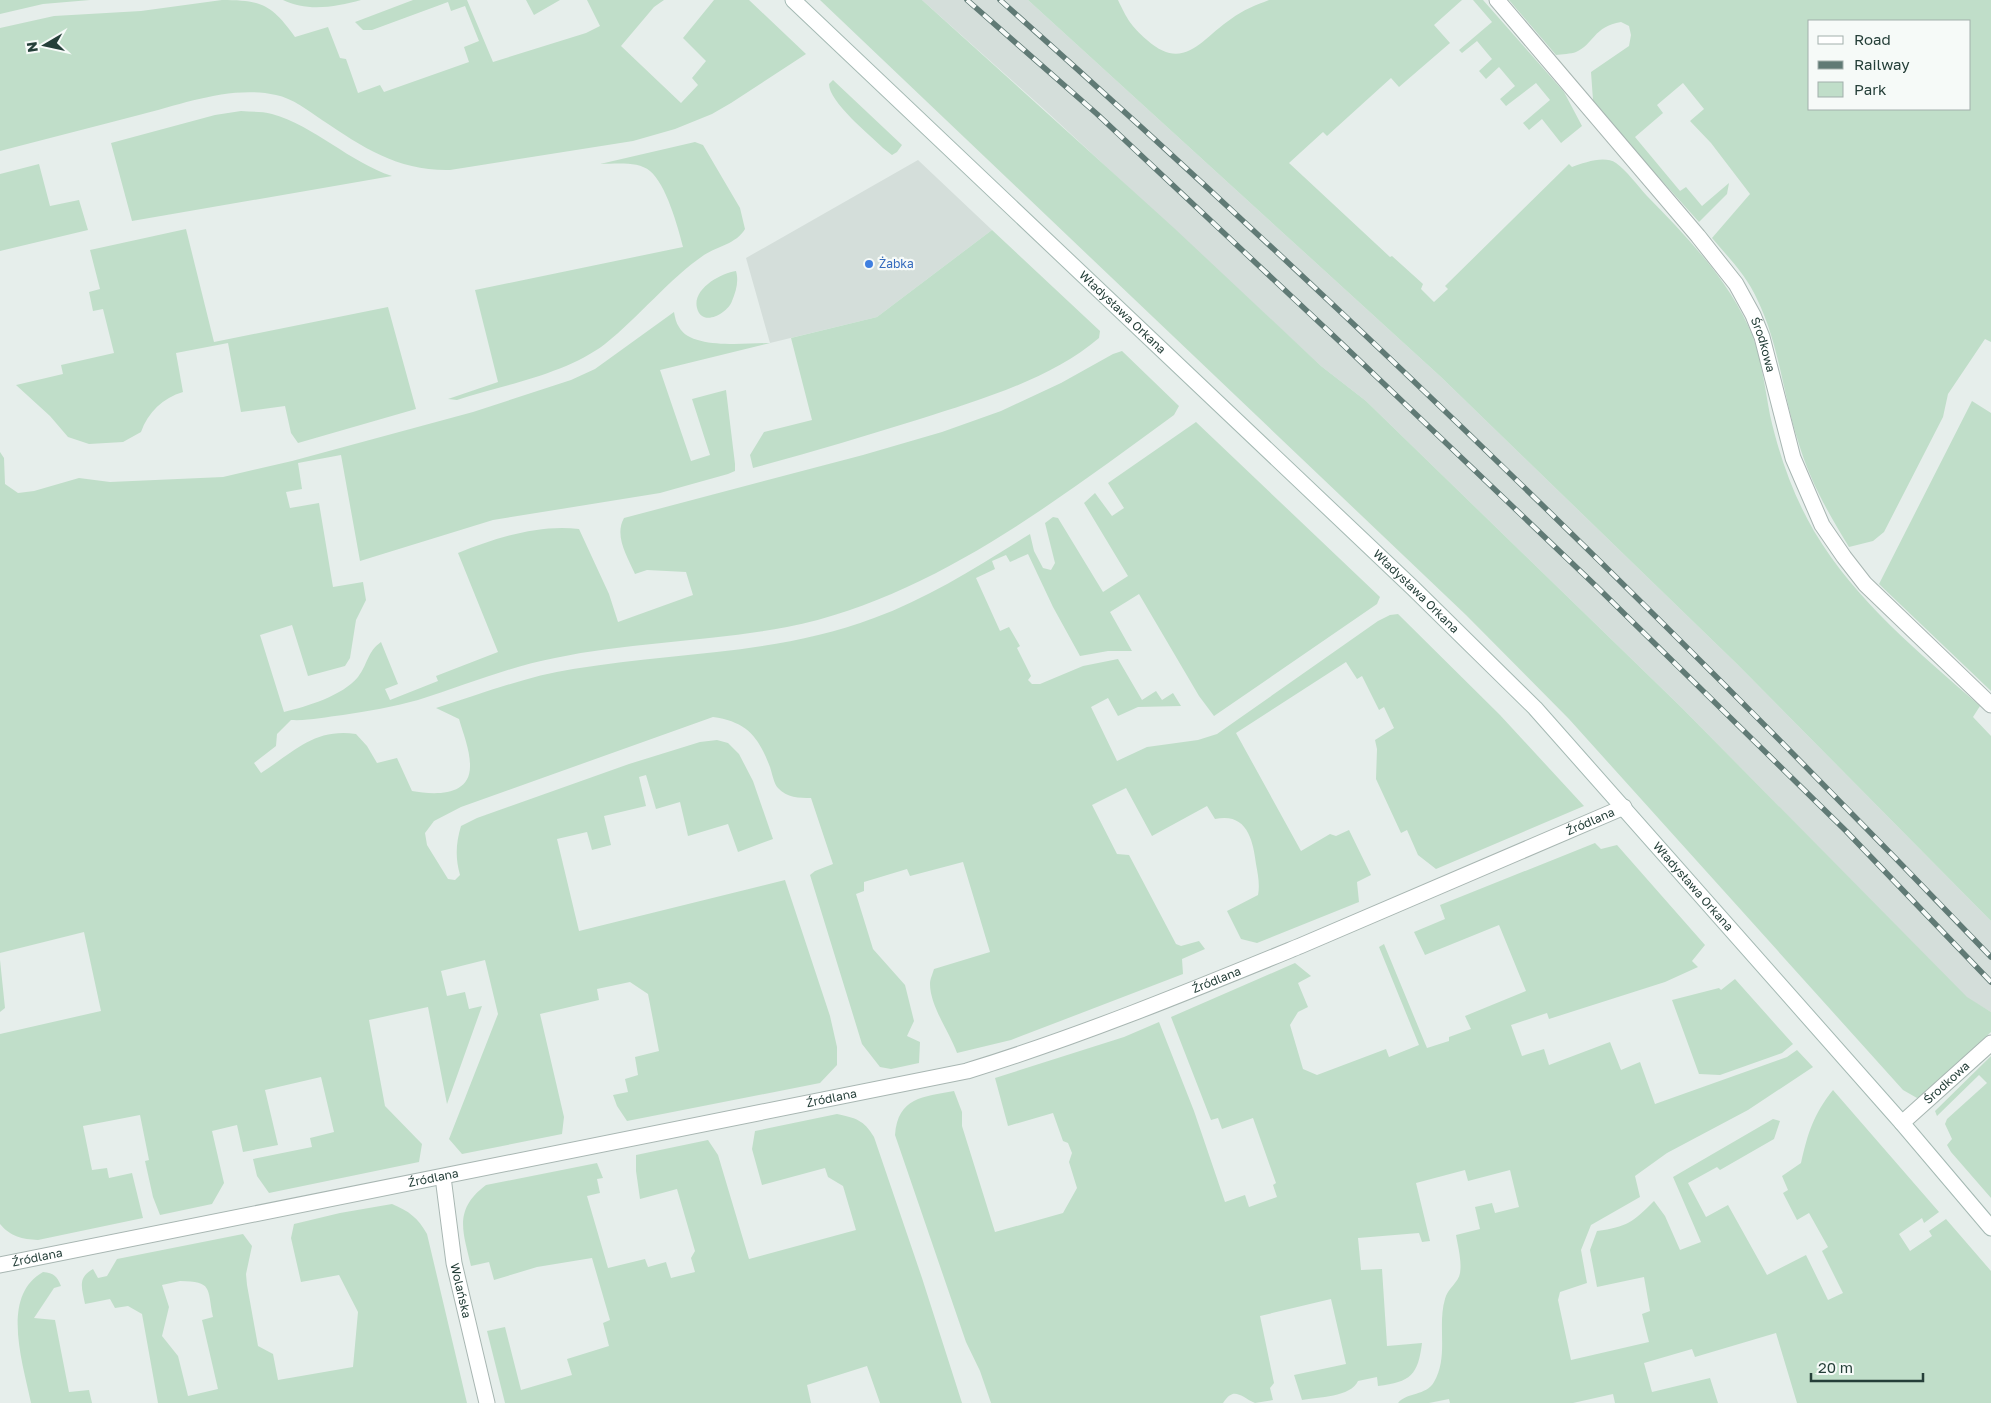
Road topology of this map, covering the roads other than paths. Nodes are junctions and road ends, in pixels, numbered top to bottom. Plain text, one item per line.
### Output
1 (793, 0) edge
2 (1497, 0) edge
3 (1991, 705) edge
4 (1624, 807) junction
5 (1991, 1043) edge
6 (1902, 1123) junction
7 (443, 1177) junction
8 (1991, 1228) edge
9 (0, 1265) edge
10 (487, 1403) edge

1 - 4 street, Władysława Orkana
2 - 3 street, Środkowa
4 - 6 street, Władysława Orkana
4 - 7 street, Źródlana
5 - 6 street, Środkowa
6 - 8 street, Władysława Orkana
7 - 9 street, Źródlana
7 - 10 street, Wolańska

